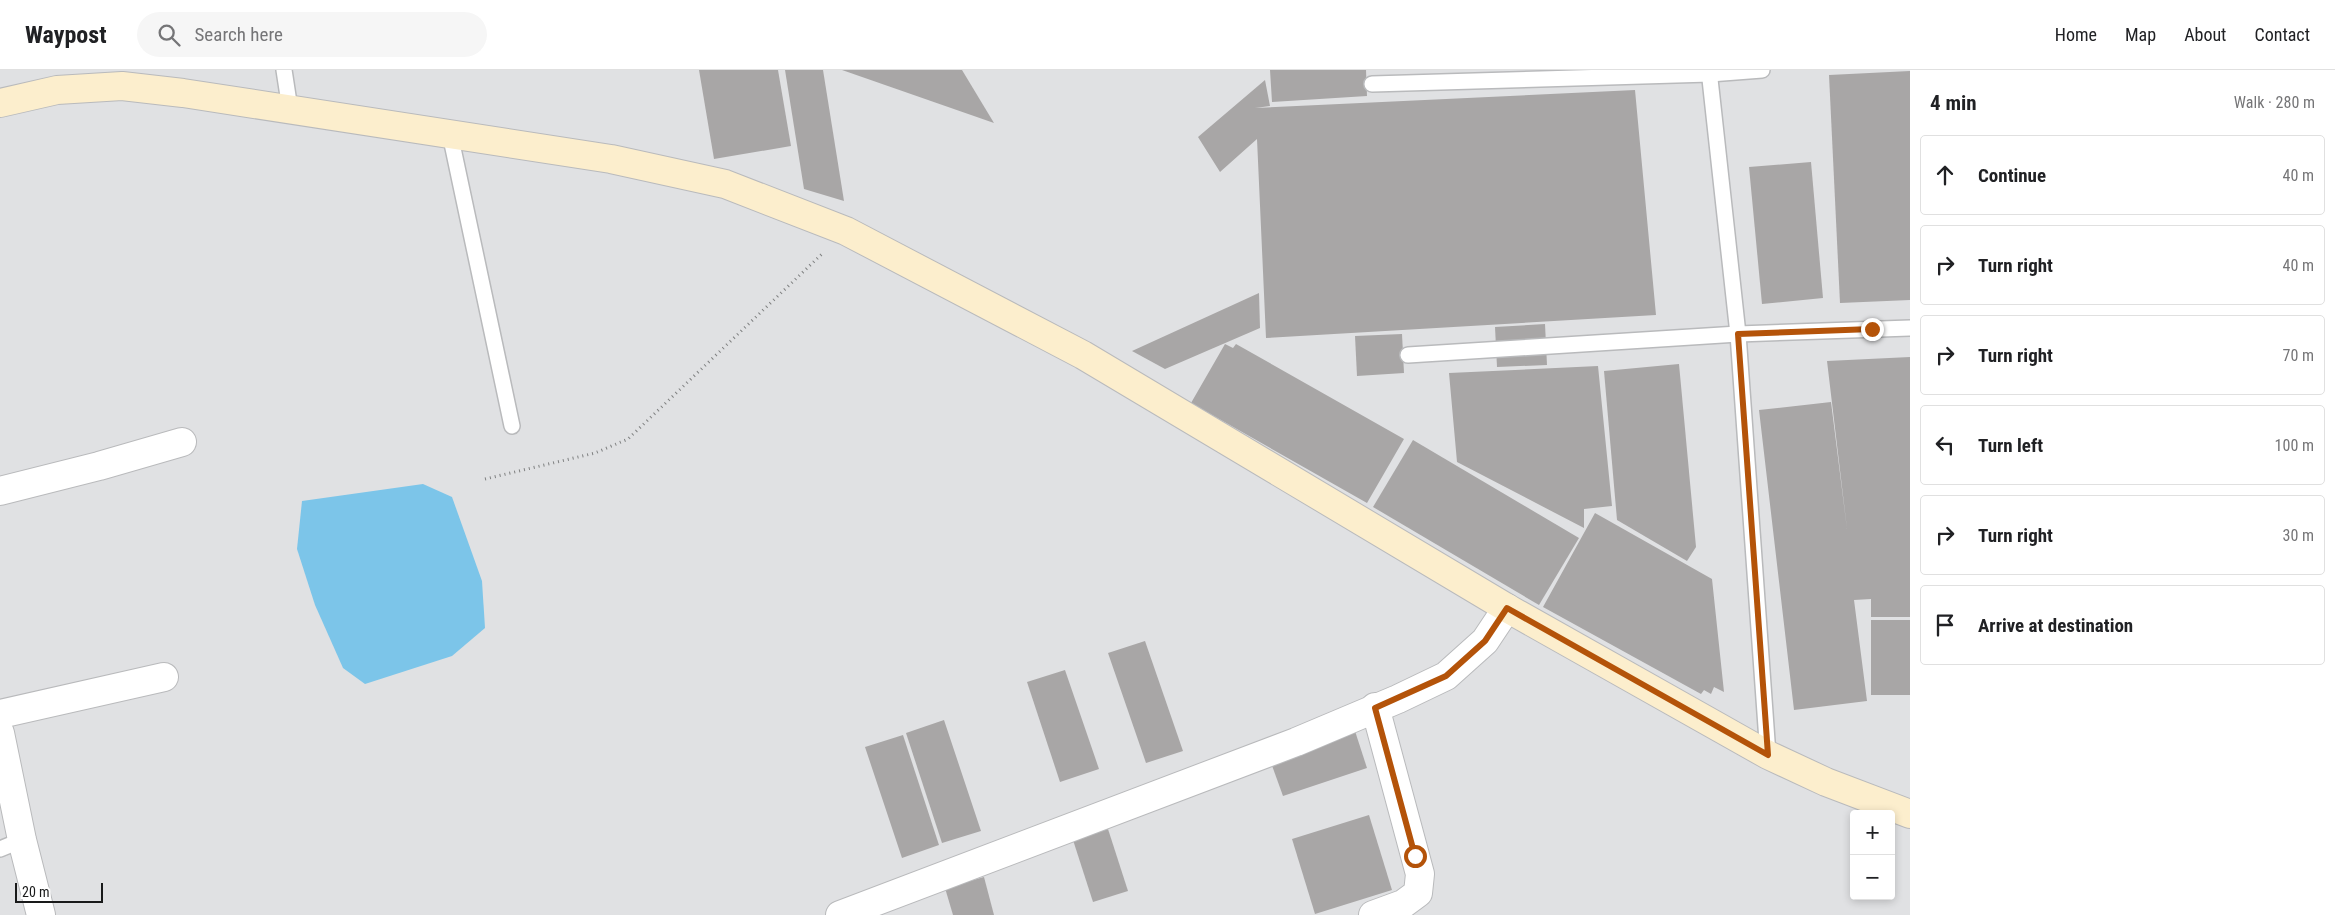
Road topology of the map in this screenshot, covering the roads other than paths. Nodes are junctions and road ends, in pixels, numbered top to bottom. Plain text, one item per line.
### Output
1 (284, 70) edge
2 (1762, 70) edge
3 (1710, 72) edge
4 (119, 78) edge
5 (1372, 84) dead end
6 (0, 103) edge
7 (290, 109) junction
8 (450, 134) junction
9 (1910, 328) edge
10 (1738, 334) junction
11 (1408, 355) dead end
12 (512, 426) dead end
13 (182, 442) dead end
14 (0, 491) edge
15 (1507, 608) junction
16 (164, 677) dead end
17 (1375, 708) junction
18 (0, 714) edge
19 (0, 733) edge
20 (1768, 755) junction
21 (1910, 814) edge
22 (11, 845) edge
23 (41, 915) edge
24 (840, 915) edge
25 (1373, 915) edge

1 - 7 lane
2 - 3 lane
3 - 5 lane
3 - 10 lane
4 - 6 street
4 - 7 street
7 - 8 street
8 - 12 lane
8 - 15 street
9 - 10 lane
10 - 11 lane
10 - 20 lane
13 - 14 street
15 - 17 street
15 - 20 street
16 - 18 street
17 - 24 street
17 - 25 street
19 - 22 street
20 - 21 street
22 - 23 street

